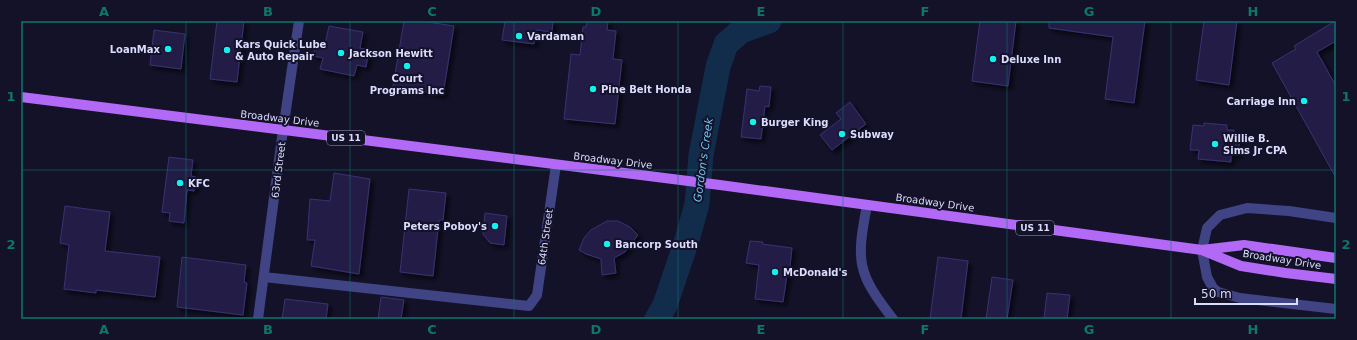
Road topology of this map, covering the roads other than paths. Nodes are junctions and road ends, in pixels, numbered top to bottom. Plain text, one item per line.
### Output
1 (299, 21) edge
2 (21, 97) edge
3 (283, 130) junction
4 (556, 165) junction
5 (867, 205) junction
6 (1336, 218) edge
7 (1202, 250) junction
8 (1336, 258) edge
9 (264, 277) junction
10 (1336, 279) edge
11 (1336, 309) edge
12 (258, 319) edge
13 (893, 319) edge

1 - 3 street, 63rd Street
2 - 3 main road, Broadway Drive / US 11
3 - 4 main road, Broadway Drive / US 11
3 - 9 street, 63rd Street
4 - 5 main road, Broadway Drive / US 11
4 - 9 street, 64th Street
5 - 7 main road, Broadway Drive / US 11
5 - 13 street
6 - 7 street
7 - 8 main road, Broadway Drive / US 11
7 - 10 main road, Broadway Drive / US 11
7 - 11 street
9 - 12 street, 63rd Street

